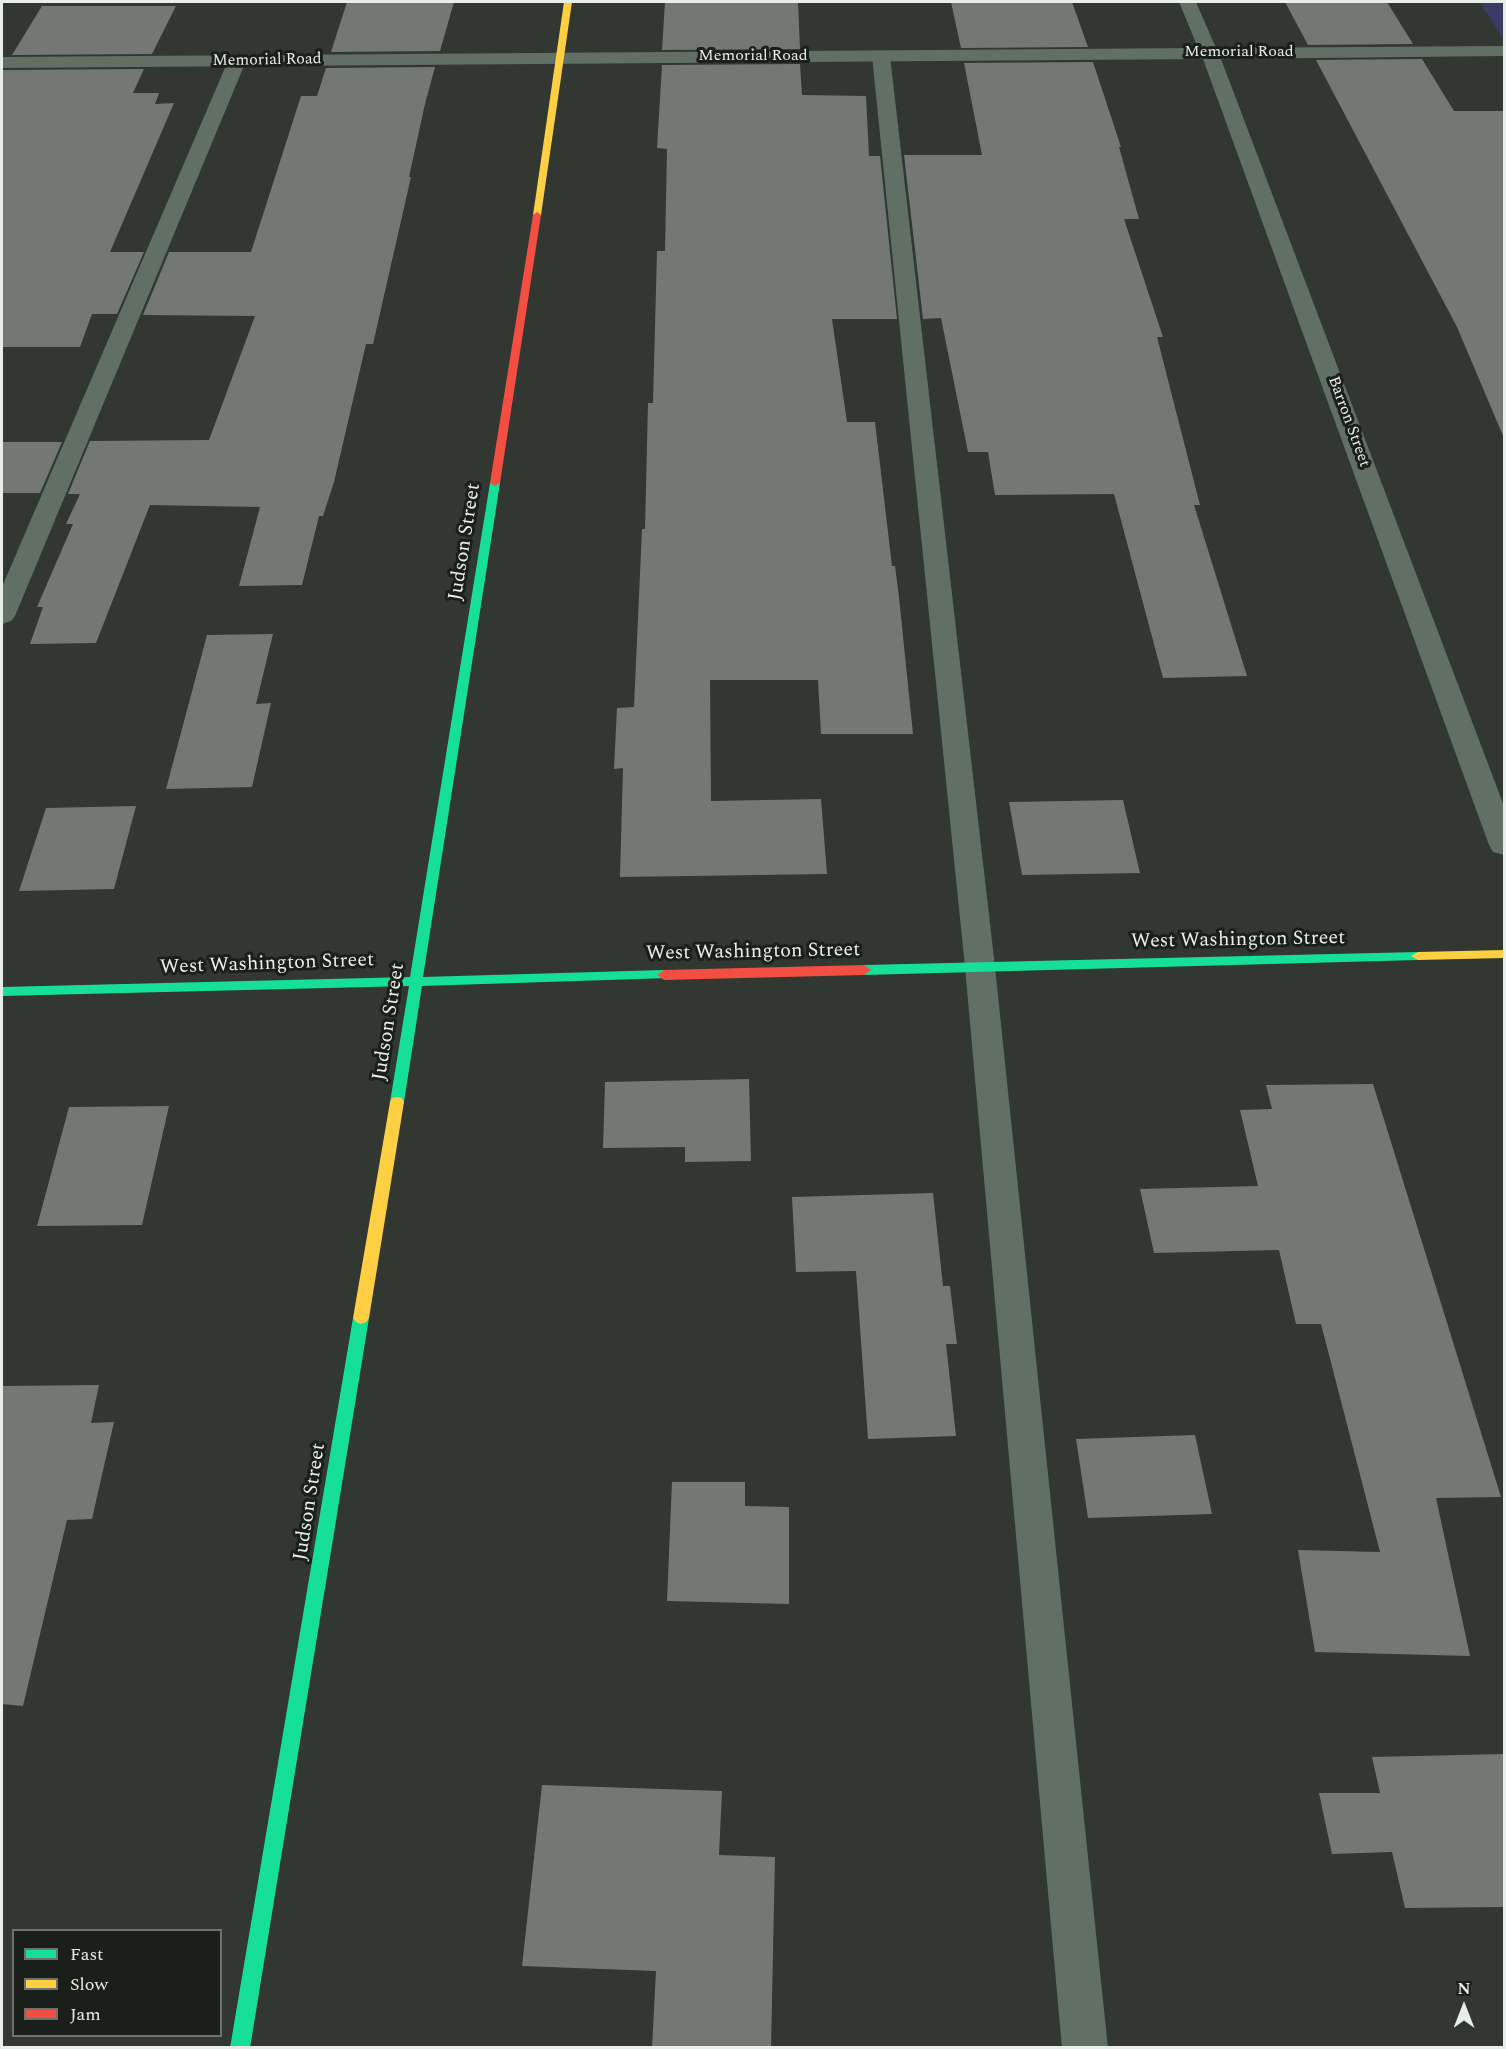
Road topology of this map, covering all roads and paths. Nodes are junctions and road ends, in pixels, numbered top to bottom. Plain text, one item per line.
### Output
1 (568, 2) edge
2 (1188, 2) edge
3 (1504, 51) edge
4 (1208, 53) junction
5 (881, 56) junction
6 (559, 58) junction
7 (237, 61) junction
8 (2, 63) edge
9 (2, 616) edge
10 (1504, 845) edge
11 (1504, 954) edge
12 (980, 967) junction
13 (417, 980) junction
14 (2, 992) edge
15 (240, 2048) edge
16 (1086, 2048) edge

1 - 6 street, Judson Street
2 - 4 street, Barron Street
3 - 4 street, Memorial Road
4 - 5 street, Memorial Road
4 - 10 street, Barron Street
5 - 6 street, Memorial Road
5 - 12 lane
6 - 7 street, Memorial Road
6 - 13 street, Judson Street
7 - 8 street, Memorial Road
7 - 9 lane
11 - 12 street, West Washington Street
12 - 13 street, West Washington Street
12 - 16 lane
13 - 14 street, West Washington Street
13 - 15 street, Judson Street

